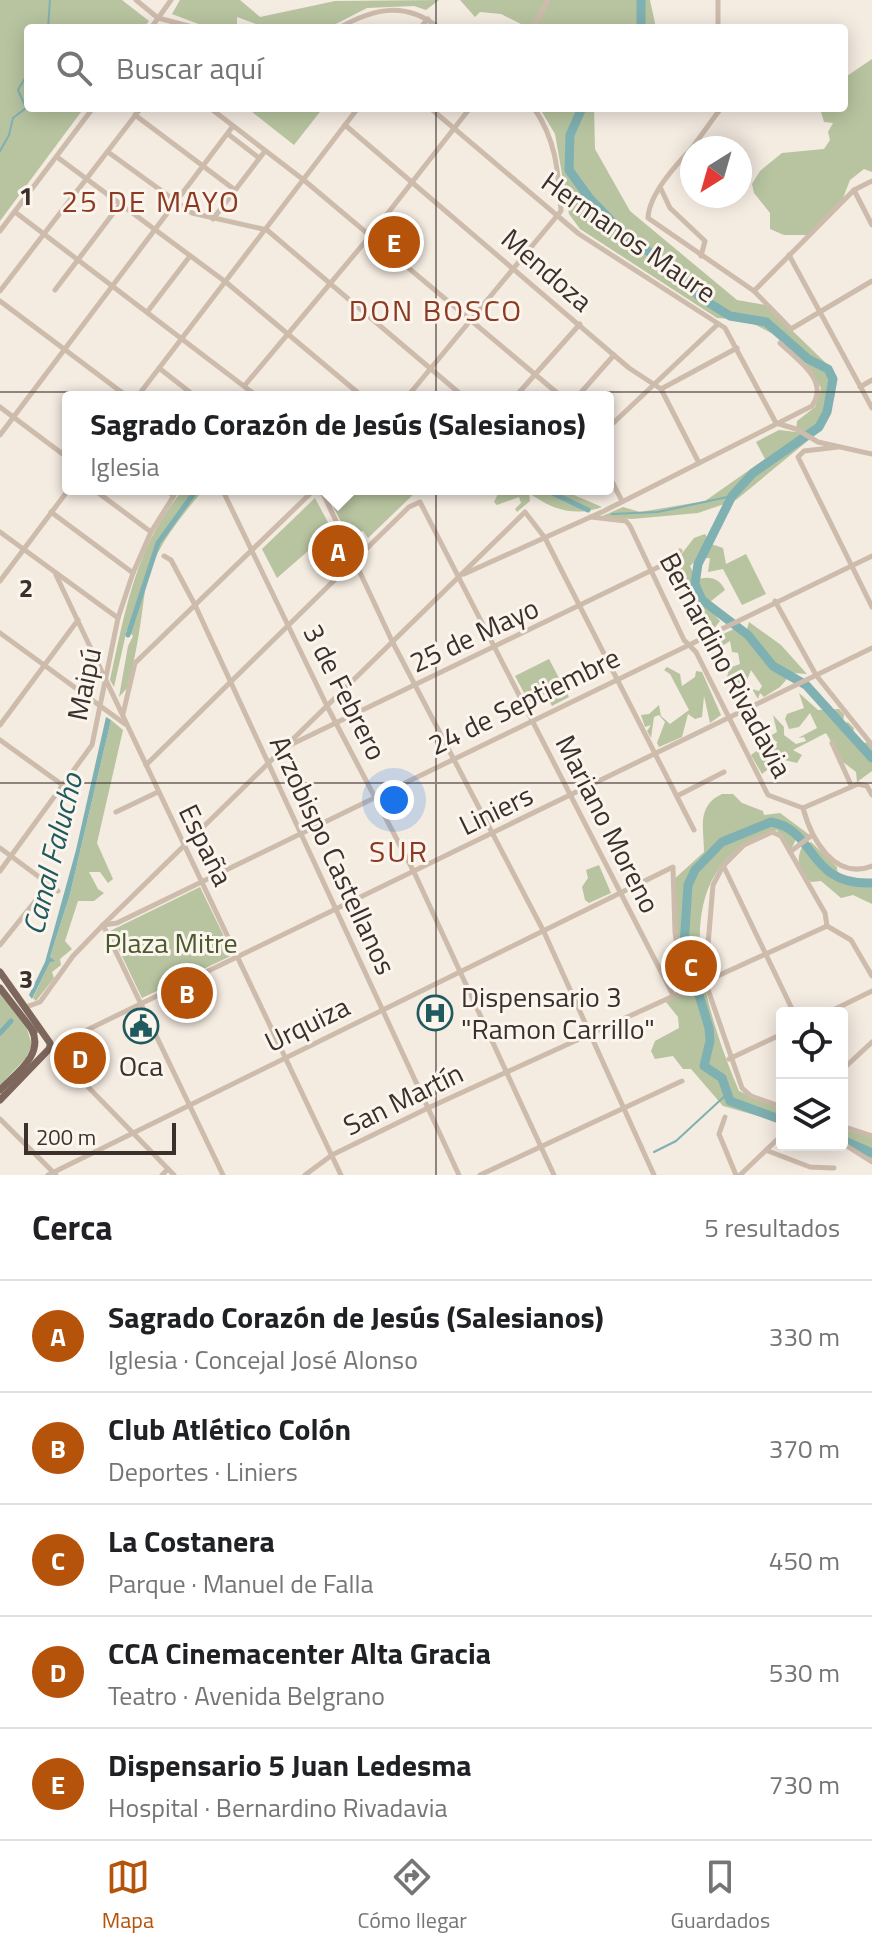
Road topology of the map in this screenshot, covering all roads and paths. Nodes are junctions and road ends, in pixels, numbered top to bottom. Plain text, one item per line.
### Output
1 (136, 0) edge
2 (548, 0) edge
3 (718, 0) edge
4 (169, 1) edge
5 (158, 18) junction
6 (428, 19) junction
7 (154, 24) edge
8 (181, 24) edge
9 (349, 24) edge
10 (424, 24) edge
11 (434, 24) edge
12 (535, 24) edge
13 (718, 24) edge
14 (90, 112) edge
15 (138, 112) edge
16 (215, 112) edge
17 (355, 112) edge
18 (435, 112) edge
19 (467, 112) edge
20 (537, 112) edge
21 (718, 112) edge
22 (135, 115) junction
23 (345, 125) junction
24 (234, 126) junction
25 (454, 129) junction
26 (228, 134) junction
27 (702, 136) edge
28 (265, 150) junction
29 (108, 152) junction
30 (57, 157) junction
31 (259, 158) junction
32 (680, 164) edge
33 (204, 166) junction
34 (88, 179) junction
35 (305, 181) junction
36 (872, 181) edge
37 (413, 182) junction
38 (661, 189) junction
39 (235, 190) junction
40 (854, 190) junction
41 (121, 203) junction
42 (176, 203) junction
43 (15, 212) junction
44 (559, 214) junction
45 (212, 220) junction
46 (872, 225) edge
47 (156, 230) junction
48 (267, 230) junction
49 (0, 231) edge
50 (46, 234) junction
51 (370, 236) junction
52 (789, 255) junction
53 (190, 256) junction
54 (701, 256) junction
55 (78, 259) junction
56 (514, 268) junction
57 (872, 281) edge
58 (227, 283) junction
59 (329, 283) junction
60 (113, 287) junction
61 (55, 290) dead end
62 (0, 291) edge
63 (754, 291) junction
64 (0, 301) edge
65 (148, 311) junction
66 (819, 313) junction
67 (471, 319) junction
68 (580, 324) junction
69 (718, 324) junction
70 (288, 333) junction
71 (183, 337) junction
72 (780, 343) dead end
73 (737, 348) junction
74 (64, 349) junction
75 (614, 355) junction
76 (159, 368) junction
77 (432, 368) junction
78 (535, 374) junction
79 (872, 380) edge
80 (654, 383) junction
81 (245, 385) junction
82 (860, 387) junction
83 (661, 389) junction
84 (120, 391) edge
85 (142, 391) edge
86 (188, 391) edge
87 (252, 391) edge
88 (356, 391) edge
89 (412, 391) edge
90 (457, 391) edge
91 (520, 391) edge
92 (555, 391) edge
93 (582, 391) edge
94 (0, 407) edge
95 (872, 408) edge
96 (13, 417) junction
97 (614, 422) edge
98 (776, 423) junction
99 (0, 435) edge
100 (838, 447) junction
101 (62, 454) edge
102 (872, 454) edge
103 (699, 463) junction
104 (614, 486) edge
105 (64, 495) edge
106 (101, 495) edge
107 (173, 495) edge
108 (225, 495) edge
109 (311, 495) edge
110 (321, 495) edge
111 (622, 502) junction
112 (51, 512) junction
113 (591, 517) junction
114 (0, 532) edge
115 (151, 532) junction
116 (545, 538) junction
117 (252, 549) junction
118 (23, 550) junction
119 (680, 551) dead end
120 (164, 556) dead end
121 (872, 556) edge
122 (354, 562) junction
123 (851, 566) junction
124 (652, 570) junction
125 (133, 573) junction
126 (56, 575) junction
127 (459, 576) junction
128 (0, 581) edge
129 (775, 601) junction
130 (195, 605) junction
131 (580, 606) junction
132 (872, 607) edge
133 (118, 618) junction
134 (78, 620) junction
135 (289, 628) junction
136 (0, 633) edge
137 (392, 641) junction
138 (687, 645) junction
139 (495, 648) junction
140 (872, 648) edge
141 (45, 666) junction
142 (105, 677) junction
143 (813, 677) junction
144 (617, 679) junction
145 (232, 683) junction
146 (415, 685) junction
147 (99, 706) junction
148 (327, 706) junction
149 (122, 716) junction
150 (730, 718) junction
151 (533, 720) junction
152 (337, 723) junction
153 (0, 725) edge
154 (127, 725) junction
155 (0, 740) edge
156 (832, 743) dead end
157 (872, 745) edge
158 (281, 749) junction
159 (656, 754) junction
160 (455, 758) junction
161 (268, 762) junction
162 (146, 765) junction
163 (724, 772) dead end
164 (851, 785) junction
165 (64, 786) junction
166 (158, 792) junction
167 (571, 794) junction
168 (872, 795) edge
169 (677, 796) junction
170 (376, 797) junction
171 (803, 808) junction
172 (116, 812) dead end
173 (694, 830) dead end
174 (300, 833) junction
175 (493, 834) junction
176 (811, 836) junction
177 (184, 845) junction
178 (0, 848) edge
179 (790, 852) junction
180 (11, 856) junction
181 (723, 866) junction
182 (872, 866) edge
183 (0, 871) edge
184 (414, 872) junction
185 (201, 881) junction
186 (49, 884) junction
187 (58, 891) dead end
188 (621, 892) junction
189 (337, 908) junction
190 (103, 925) junction
191 (827, 926) junction
192 (544, 932) junction
193 (0, 945) edge
194 (764, 955) junction
195 (238, 957) junction
196 (0, 972) edge
197 (462, 972) junction
198 (872, 976) edge
199 (704, 982) junction
200 (0, 988) edge
201 (684, 990) junction
202 (872, 991) edge
203 (673, 995) junction
204 (140, 1004) junction
205 (21, 1005) junction
206 (791, 1007) edge
207 (839, 1007) edge
208 (383, 1009) junction
209 (32, 1030) junction
210 (590, 1032) junction
211 (776, 1037) edge
212 (872, 1042) edge
213 (50, 1048) junction
214 (286, 1057) junction
215 (729, 1059) junction
216 (848, 1064) edge
217 (506, 1072) junction
218 (682, 1081) dead end
219 (0, 1090) edge
220 (0, 1100) edge
221 (776, 1104) edge
222 (187, 1105) junction
223 (428, 1108) junction
224 (623, 1108) junction
225 (725, 1117) dead end
226 (0, 1119) edge
227 (848, 1128) edge
228 (130, 1132) junction
229 (872, 1136) edge
230 (776, 1142) edge
231 (540, 1146) junction
232 (848, 1147) edge
233 (768, 1151) junction
234 (332, 1155) junction
235 (872, 1162) edge
236 (834, 1168) dead end
237 (168, 1169) junction
238 (52, 1174) edge
239 (162, 1175) edge
240 (174, 1175) edge
241 (223, 1175) edge
242 (305, 1175) edge
243 (341, 1175) edge
244 (459, 1175) edge
245 (480, 1175) edge
246 (554, 1175) edge
247 (654, 1175) edge
248 (742, 1175) edge

1 - 5 street
2 - 12 street
3 - 13 street
4 - 5 street
5 - 7 street
5 - 8 street
6 - 9 street
6 - 10 street
6 - 11 street
14 - 30 street
15 - 22 street
16 - 24 street
17 - 23 street
18 - 25 street, Hermanos Maure
19 - 25 street
20 - 44 street
21 - 27 street
22 - 29 street
22 - 33 street
23 - 35 street
23 - 37 street, Mendoza
24 - 26 street
24 - 28 street
25 - 37 street
25 - 44 street, Hermanos Maure
26 - 31 street
26 - 33 street
28 - 31 street
28 - 35 street
29 - 34 street
29 - 42 street
30 - 34 street
30 - 43 street
31 - 39 street
32 - 38 street
33 - 39 street
33 - 42 street
34 - 41 street
34 - 50 street
35 - 48 street
35 - 51 street
36 - 40 street
37 - 51 street
37 - 56 street, Mendoza
38 - 54 street
38 - 54 street
39 - 45 street
40 - 46 street
40 - 52 street
41 - 47 street
41 - 55 street
42 - 45 street
42 - 47 street
43 - 49 street
43 - 50 street
44 - 56 street
44 - 69 street, Hermanos Maure
45 - 48 street
47 - 53 street
47 - 60 street
48 - 58 street
48 - 59 street
50 - 55 street
50 - 62 street
51 - 59 street
51 - 67 street
52 - 63 street
52 - 66 street
53 - 58 street
53 - 65 street
54 - 63 street
55 - 60 street
55 - 61 street
56 - 67 street
56 - 68 street, Mendoza
57 - 66 street
58 - 70 street
58 - 71 street
59 - 70 street
59 - 77 street
60 - 65 street
60 - 74 street
63 - 66 street
64 - 74 street
65 - 71 street
66 - 82 street
67 - 77 street
67 - 78 street
68 - 75 street, Mendoza
68 - 78 street
69 - 73 street, Hermanos Maure
69 - 80 street
70 - 81 street
70 - 88 street
71 - 76 street
71 - 81 street
72 - 98 street
73 - 83 street
73 - 98 street, Hermanos Maure
74 - 84 street
74 - 96 street
75 - 80 street, Mendoza
75 - 93 street
76 - 85 street
76 - 86 street
77 - 89 street
77 - 90 street
78 - 91 street
78 - 92 street
79 - 82 street
80 - 83 street, Mendoza
80 - 97 street
81 - 87 street
82 - 95 street
83 - 103 street, Mendoza
94 - 96 street
96 - 99 street
96 - 101 street
98 - 100 street
98 - 103 street
100 - 102 street
100 - 123 street
103 - 111 street
104 - 111 street
105 - 112 street
106 - 115 street
107 - 115 street, Maipú
108 - 117 street, 3 de Febrero
109 - 117 street
110 - 122 street
111 - 113 street
112 - 118 street
112 - 125 street
113 - 116 street
113 - 124 street, Bernardino Rivadavia
114 - 118 street
115 - 125 street, Maipú
116 - 127 street
116 - 127 street
116 - 131 street
117 - 130 street
117 - 135 street, 3 de Febrero
118 - 126 street
118 - 128 street
119 - 124 street, 25 de Mayo
120 - 130 street, Arzobispo Castellanos
121 - 123 street, 24 de Septiembre
122 - 127 street, Mariano Moreno
122 - 135 street
122 - 137 street
123 - 129 street, 24 de Septiembre
123 - 132 street
124 - 131 street, 25 de Mayo
124 - 138 street, Bernardino Rivadavia
125 - 133 street, Maipú
126 - 133 street
126 - 134 street, España
127 - 137 street
127 - 139 street, Mariano Moreno
129 - 138 street, 24 de Septiembre
129 - 143 street
130 - 145 street, Arzobispo Castellanos
130 - 149 street
131 - 139 street, 25 de Mayo
131 - 144 street
133 - 142 street, Maipú
134 - 141 street
134 - 142 street, España
135 - 145 street
135 - 148 street, 3 de Febrero
136 - 141 street
137 - 146 street
137 - 148 street
138 - 144 street, 24 de Septiembre
138 - 150 street, Bernardino Rivadavia
139 - 146 street, 25 de Mayo
139 - 151 street, Mariano Moreno
140 - 143 street, Liniers
141 - 147 street
141 - 153 street
142 - 147 street, Maipú
142 - 149 street, España
143 - 150 street, Liniers
143 - 157 street
144 - 151 street, 24 de Septiembre
144 - 159 street
145 - 161 street, Arzobispo Castellanos
145 - 162 street
146 - 152 street, 25 de Mayo
146 - 160 street
147 - 154 street
147 - 165 street, Maipú
148 - 152 street, 3 de Febrero
148 - 158 street
149 - 154 street, España
150 - 159 street, Liniers
150 - 171 street, Bernardino Rivadavia
151 - 160 street, 24 de Septiembre
151 - 167 street, Mariano Moreno
152 - 158 street, 25 de Mayo
152 - 170 street, 3 de Febrero
154 - 162 street, España
155 - 165 street
156 - 164 street
158 - 161 street
159 - 167 street, Liniers
159 - 169 street
160 - 170 street, 24 de Septiembre
160 - 175 street
161 - 174 street, Arzobispo Castellanos
161 - 177 street
162 - 166 street, España
163 - 169 street
164 - 168 street
164 - 171 street
165 - 180 street, Maipú
166 - 172 street
166 - 177 street, España
167 - 175 street, Liniers
167 - 188 street, Mariano Moreno
169 - 173 street
170 - 174 street, 24 de Septiembre
170 - 184 street, 3 de Febrero
171 - 176 street, Bernardino Rivadavia
174 - 185 street, 24 de Septiembre
174 - 189 street, Arzobispo Castellanos
175 - 184 street, Liniers
175 - 192 street
176 - 179 street
176 - 182 street
177 - 185 street, España
177 - 190 street
178 - 180 street
179 - 181 street
179 - 191 street
180 - 183 street, Maipú
180 - 186 street
181 - 194 street
181 - 199 street
184 - 189 street, Liniers
184 - 197 street, 3 de Febrero
185 - 190 street, 24 de Septiembre
185 - 195 street, España
186 - 187 street
186 - 193 street
188 - 192 street, Urquiza
188 - 201 street, Urquiza
188 - 203 street, Mariano Moreno
189 - 195 street, Liniers
189 - 208 street, Arzobispo Castellanos
190 - 204 street
190 - 205 street
191 - 194 street, San Martín
191 - 198 street
192 - 197 street, Urquiza
192 - 210 street
194 - 199 street, San Martín
194 - 206 street
195 - 204 street, Liniers
195 - 214 street, España
196 - 205 main road
197 - 208 street, Urquiza
197 - 217 street, 3 de Febrero
199 - 201 street, San Martín
199 - 215 street
200 - 209 main road
201 - 203 street, San Martín
202 - 207 street
203 - 210 street, San Martín
204 - 213 street, Liniers
204 - 222 street
205 - 213 main road
208 - 214 street, Urquiza
208 - 223 street, Arzobispo Castellanos
209 - 213 main road
209 - 219 main road
210 - 217 street, San Martín
210 - 224 street
211 - 215 street
212 - 216 street
213 - 220 main road
213 - 228 street
214 - 222 street, Urquiza
214 - 234 street, España
215 - 221 street
217 - 223 street, San Martín
217 - 231 street, 3 de Febrero
218 - 224 street
222 - 228 street, Urquiza
222 - 241 street
223 - 234 street, San Martín
223 - 244 street, Arzobispo Castellanos
224 - 231 street
224 - 247 street
225 - 248 street
226 - 238 street
227 - 229 street
228 - 237 street
228 - 238 street, Urquiza
230 - 233 street
231 - 245 street
231 - 246 street, 3 de Febrero
232 - 235 street
233 - 236 street
233 - 248 street
234 - 242 street, San Martín
234 - 243 street, España
237 - 239 street
237 - 240 street

